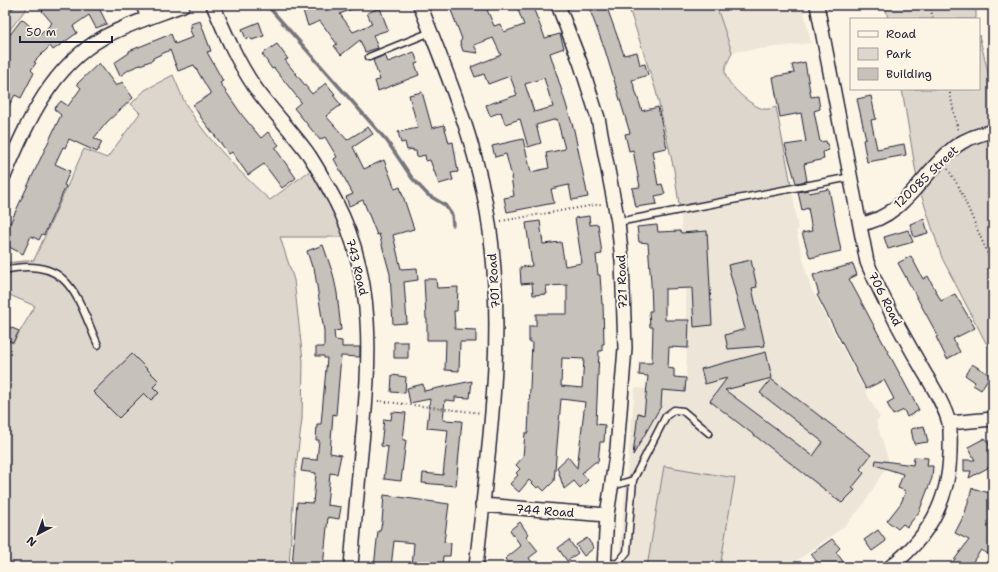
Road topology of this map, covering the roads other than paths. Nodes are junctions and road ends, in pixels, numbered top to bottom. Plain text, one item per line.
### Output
1 (143, 5) edge
2 (183, 5) edge
3 (213, 5) edge
4 (420, 5) edge
5 (558, 5) edge
6 (817, 5) edge
7 (148, 18) junction
8 (431, 32) junction
9 (369, 57) dead end
10 (993, 130) edge
11 (5, 174) edge
12 (851, 177) junction
13 (618, 222) junction
14 (860, 224) junction
15 (5, 270) edge
16 (98, 345) dead end
17 (993, 419) edge
18 (948, 423) junction
19 (709, 433) dead end
20 (633, 480) junction
21 (612, 486) junction
22 (482, 505) junction
23 (607, 515) junction
24 (604, 565) edge
25 (350, 567) edge
26 (476, 567) edge
27 (890, 567) edge

1 - 7 street
2 - 7 street
3 - 25 street, 743 Road
4 - 8 street, 701 Road
5 - 13 street, 721 Road
6 - 12 street, 706 Road
7 - 11 street
8 - 9 lane
8 - 22 street, 701 Road
10 - 14 street, 120085 Street
12 - 13 lane
12 - 14 street, 706 Road
13 - 21 street, 721 Road
14 - 18 street, 706 Road
15 - 16 lane
17 - 18 street
18 - 27 street, 706 Road
19 - 20 lane
20 - 21 lane
20 - 24 lane
21 - 23 street, 721 Road
22 - 23 street, 744 Road
22 - 26 street, 701 Road
23 - 24 street, 721 Road

